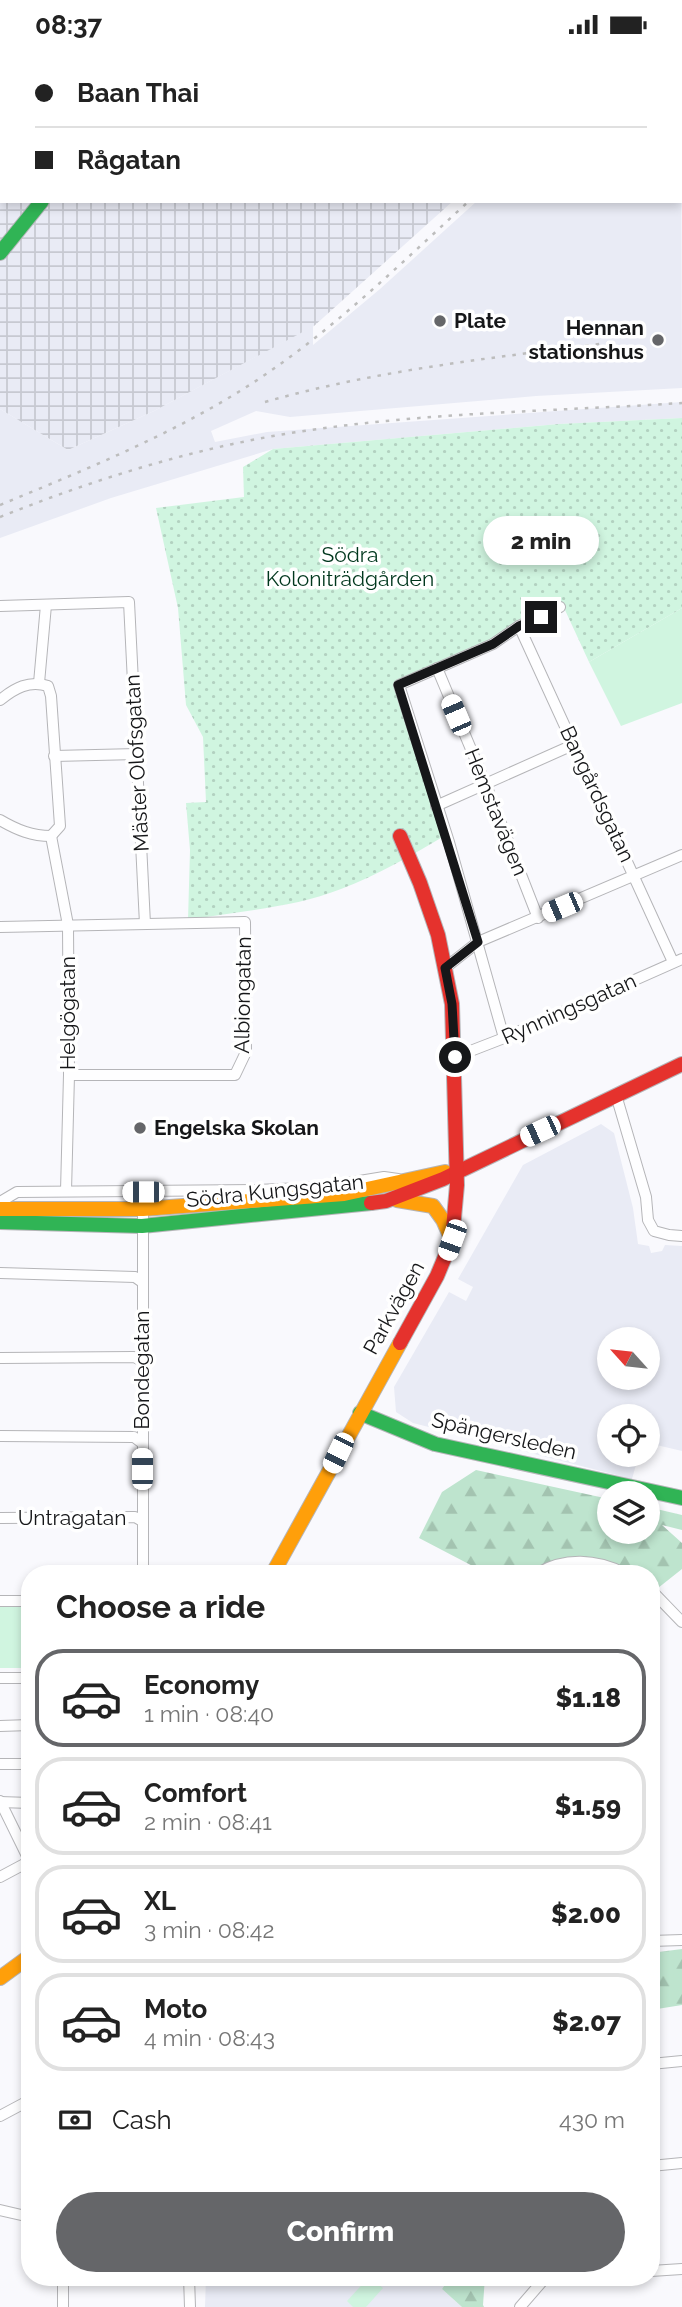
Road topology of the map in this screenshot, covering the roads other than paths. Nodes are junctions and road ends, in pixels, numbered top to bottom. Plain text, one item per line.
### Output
1 (40, 203) edge
2 (0, 253) edge
3 (46, 604) junction
4 (0, 606) edge
5 (560, 607) dead end
6 (519, 626) junction
7 (437, 668) junction
8 (39, 683) junction
9 (0, 700) edge
10 (575, 744) junction
11 (137, 754) junction
12 (54, 756) junction
13 (486, 785) junction
14 (436, 806) junction
15 (0, 820) edge
16 (51, 836) junction
17 (400, 836) dead end
18 (682, 855) edge
19 (634, 875) junction
20 (538, 918) junction
21 (145, 924) junction
22 (68, 926) junction
23 (0, 927) edge
24 (478, 942) junction
25 (678, 961) edge
26 (445, 968) junction
27 (504, 1038) junction
28 (455, 1057) junction
29 (682, 1064) edge
30 (69, 1075) junction
31 (616, 1095) junction
32 (457, 1172) junction
33 (407, 1181) junction
34 (66, 1191) junction
35 (392, 1199) junction
36 (0, 1202) edge
37 (0, 1209) edge
38 (143, 1209) junction
39 (0, 1221) edge
40 (142, 1226) junction
41 (682, 1235) edge
42 (452, 1240) junction
43 (0, 1273) edge
44 (142, 1282) junction
45 (0, 1358) edge
46 (142, 1361) junction
47 (360, 1413) junction
48 (0, 1436) edge
49 (142, 1443) junction
50 (682, 1498) edge
51 (0, 1518) edge
52 (142, 1521) junction
53 (143, 1565) edge
54 (277, 1565) edge
55 (554, 1565) edge
56 (598, 1565) edge
57 (660, 1599) edge
58 (0, 1601) edge
59 (21, 1601) edge
60 (682, 1622) edge
61 (0, 1678) edge
62 (21, 1678) edge
63 (21, 1725) edge
64 (0, 1726) edge
65 (0, 1764) edge
66 (21, 1764) edge
67 (0, 1801) edge
68 (21, 1802) edge
69 (21, 1843) edge
70 (21, 1866) edge
71 (0, 1877) edge
72 (682, 1940) edge
73 (660, 1941) edge
74 (21, 1962) edge
75 (0, 1977) edge
76 (682, 2061) edge
77 (660, 2063) edge
78 (21, 2105) edge
79 (0, 2116) edge
80 (682, 2163) edge
81 (660, 2165) edge
82 (0, 2210) edge
83 (21, 2215) edge
84 (682, 2269) edge
85 (660, 2270) edge
86 (63, 2286) edge
87 (189, 2286) edge
88 (538, 2286) edge
89 (63, 2307) edge
90 (190, 2307) edge
91 (520, 2307) edge

1 - 2 main road
3 - 4 street
3 - 8 street
3 - 11 street, Mäster Olofsgatan
5 - 6 street
6 - 7 street
6 - 10 street, Bangårdsgatan
7 - 13 street, Hemstavägen
7 - 14 street
8 - 9 street
8 - 12 street
10 - 13 street
10 - 19 street, Bangårdsgatan
11 - 12 street
11 - 21 street, Mäster Olofsgatan
12 - 16 street
13 - 14 street
13 - 20 street, Hemstavägen
14 - 24 street
15 - 16 street
16 - 22 street, Helgögatan
17 - 26 main road, Parkvägen
18 - 19 street
19 - 20 street
19 - 25 street, Bangårdsgatan
20 - 24 street
21 - 22 street
21 - 30 street, Albiongatan
22 - 23 street
22 - 30 street, Helgögatan
24 - 26 street
24 - 27 street
25 - 27 street, Rynningsgatan
26 - 28 main road, Parkvägen
27 - 28 street, Rynningsgatan
28 - 32 main road, Parkvägen
29 - 31 main road
30 - 34 street, Helgögatan
31 - 32 main road
31 - 41 street
32 - 33 main road, Södra Kungsgatan
32 - 35 main road, Södra Kungsgatan
32 - 42 main road, Parkvägen
33 - 34 street, Södra Kungsgatan
33 - 38 main road, Södra Kungsgatan
34 - 36 street, Södra Kungsgatan
35 - 40 main road, Södra Kungsgatan
35 - 42 main road
37 - 38 main road, Södra Kungsgatan
38 - 40 street, Bondegatan
39 - 40 main road, Södra Kungsgatan
40 - 44 street, Bondegatan
42 - 47 main road, Parkvägen
43 - 44 street
44 - 46 street, Bondegatan
45 - 46 street
46 - 49 street, Bondegatan
47 - 50 main road, Spängersleden
47 - 54 main road, Parkvägen
48 - 49 street
49 - 52 street, Bondegatan
51 - 52 street, Untragatan
52 - 53 street, Bondegatan
55 - 56 street
57 - 60 street
58 - 59 street
61 - 62 street
63 - 64 street
65 - 66 street
67 - 68 street
67 - 69 street
70 - 71 street
72 - 73 street
74 - 75 main road
76 - 77 street
78 - 79 street
80 - 81 street
82 - 83 street
84 - 85 street
86 - 89 street
87 - 90 street
88 - 91 street

